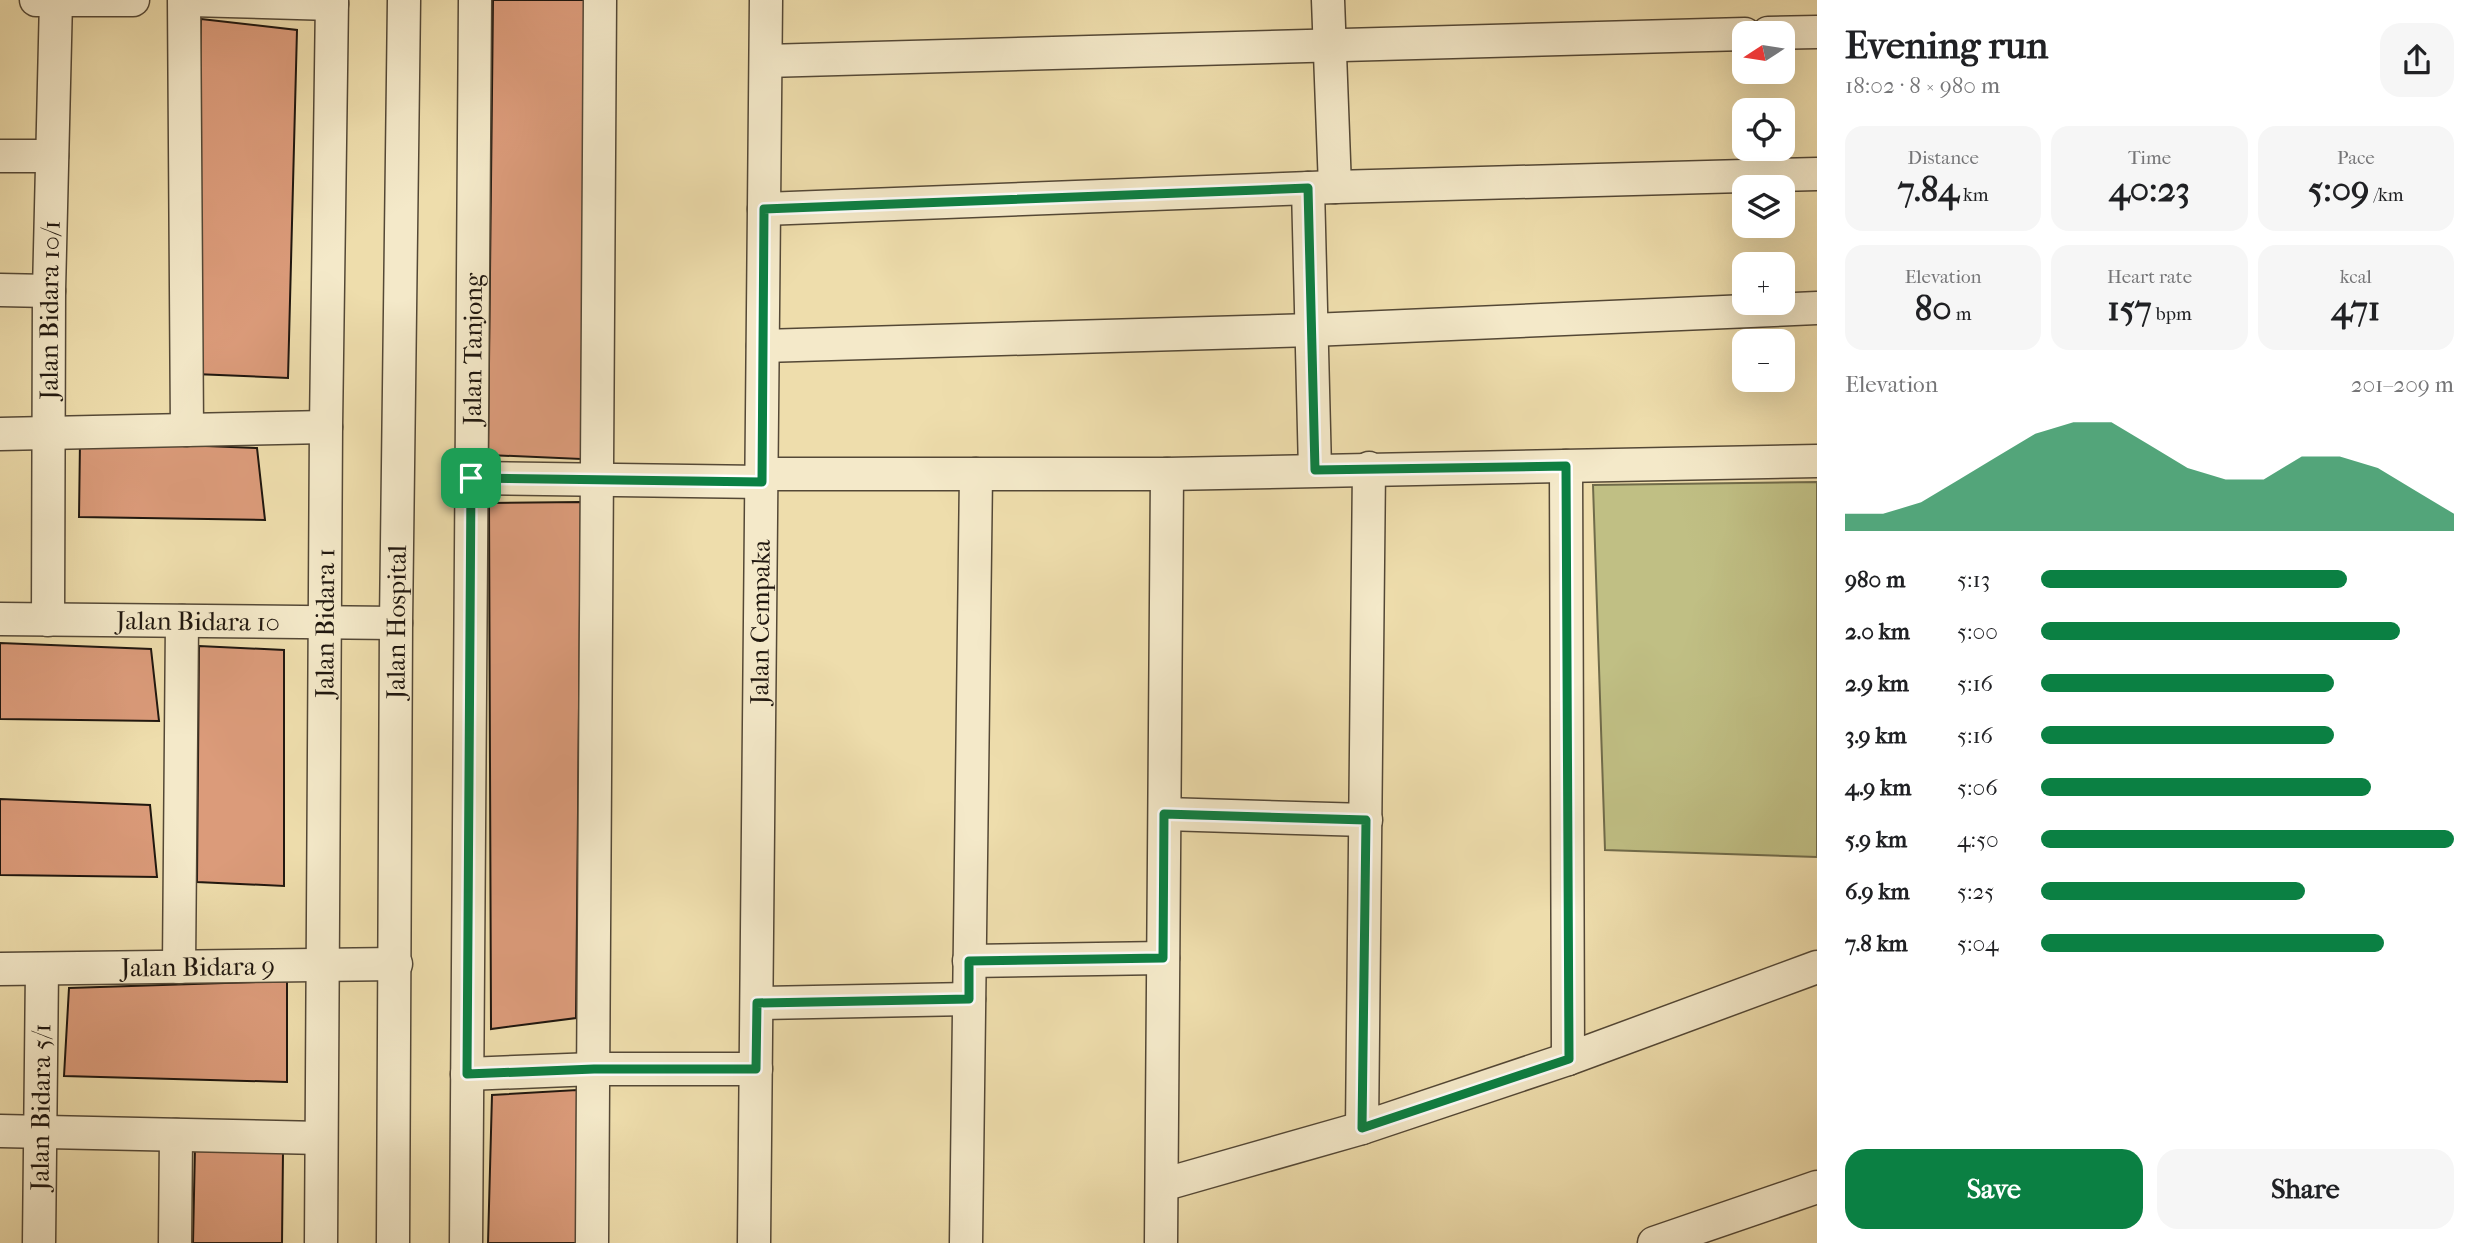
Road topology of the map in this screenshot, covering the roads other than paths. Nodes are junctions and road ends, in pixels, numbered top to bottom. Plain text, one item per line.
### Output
1 (36, 0) edge
2 (56, 0) edge
3 (132, 0) edge
4 (184, 0) edge
5 (190, 0) edge
6 (404, 0) edge
7 (474, 0) edge
8 (600, 0) edge
9 (766, 0) edge
10 (1328, 0) edge
11 (332, 2) edge
12 (1796, 32) edge
13 (1817, 32) edge
14 (1732, 34) edge
15 (1331, 46) junction
16 (766, 61) junction
17 (0, 156) edge
18 (52, 156) junction
19 (1817, 174) edge
20 (1322, 188) junction
21 (764, 209) junction
22 (0, 290) edge
23 (49, 291) junction
24 (1817, 308) edge
25 (1312, 330) junction
26 (763, 346) junction
27 (326, 427) junction
28 (187, 429) junction
29 (0, 434) edge
30 (49, 435) junction
31 (1817, 461) edge
32 (1566, 466) junction
33 (1369, 468) junction
34 (1315, 470) junction
35 (976, 474) junction
36 (1167, 474) junction
37 (471, 478) junction
38 (762, 478) junction
39 (597, 480) junction
40 (0, 619) edge
41 (48, 620) junction
42 (182, 621) junction
43 (325, 623) junction
44 (396, 623) junction
45 (1164, 814) junction
46 (1366, 820) junction
47 (1163, 958) junction
48 (969, 961) junction
49 (396, 964) junction
50 (322, 965) junction
51 (179, 967) junction
52 (1817, 967) edge
53 (0, 969) edge
54 (42, 969) junction
55 (969, 999) junction
56 (757, 1003) junction
57 (1569, 1059) junction
58 (594, 1069) junction
59 (756, 1069) junction
60 (467, 1074) junction
61 (1362, 1128) junction
62 (0, 1131) edge
63 (40, 1131) junction
64 (176, 1135) junction
65 (321, 1138) junction
66 (1162, 1185) junction
67 (1817, 1187) edge
68 (39, 1243) edge
69 (175, 1243) edge
70 (321, 1243) edge
71 (393, 1243) edge
72 (466, 1243) edge
73 (592, 1243) edge
74 (754, 1243) edge
75 (966, 1243) edge
76 (1161, 1243) edge
77 (1654, 1243) edge

1 - 2 street
2 - 3 street
2 - 18 street, Jalan Bidara 10/1
4 - 28 street
5 - 11 street
6 - 44 street, Jalan Hospital
7 - 37 street, Jalan Tanjong
8 - 39 street
9 - 16 street, Jalan Cempaka
10 - 15 street
11 - 27 street, Jalan Bidara 1
12 - 13 street
14 - 15 street
15 - 16 street
15 - 20 street
16 - 21 street, Jalan Cempaka
17 - 18 street
18 - 23 street, Jalan Bidara 10/1
19 - 20 street
20 - 21 street
20 - 25 street
21 - 26 street, Jalan Cempaka
22 - 23 street
23 - 30 street, Jalan Bidara 10/1
24 - 25 street
25 - 26 street
25 - 34 street
26 - 38 street, Jalan Cempaka
27 - 28 street
27 - 43 street, Jalan Bidara 1
28 - 30 street
29 - 30 street
30 - 41 street, Jalan Bidara 10/1
31 - 32 street
32 - 33 street
32 - 57 street
33 - 34 street
33 - 46 street
34 - 36 street
35 - 36 street
35 - 38 street
35 - 48 street
36 - 45 street
37 - 39 street
37 - 60 street, Jalan Tanjong
38 - 39 street
38 - 56 street, Jalan Cempaka
39 - 58 street
40 - 41 street, Jalan Bidara 10
41 - 42 street, Jalan Bidara 10
42 - 43 street, Jalan Bidara 10
42 - 51 street
43 - 44 street, Jalan Bidara 10
43 - 50 street, Jalan Bidara 1
44 - 49 street, Jalan Hospital
45 - 46 street
45 - 47 street
46 - 61 street
47 - 48 street
47 - 66 street
48 - 55 street
49 - 50 street, Jalan Bidara 9
49 - 71 street, Jalan Hospital
50 - 51 street, Jalan Bidara 9
50 - 65 street, Jalan Bidara 1
51 - 54 street, Jalan Bidara 9
52 - 57 street
53 - 54 street, Jalan Bidara 9
54 - 63 street, Jalan Bidara 5/1
55 - 56 street
55 - 75 street
56 - 59 street, Jalan Cempaka
57 - 61 street
58 - 59 street
58 - 60 street
58 - 73 street
59 - 74 street, Jalan Cempaka
60 - 72 street, Jalan Tanjong
61 - 66 street
62 - 63 street
63 - 64 street
63 - 68 street, Jalan Bidara 5/1
64 - 65 street
64 - 69 street
65 - 70 street, Jalan Bidara 1
66 - 76 street
67 - 77 street

